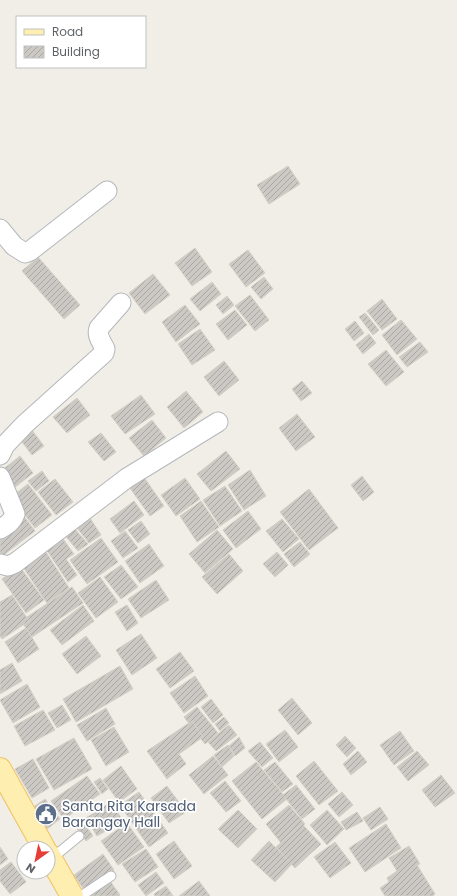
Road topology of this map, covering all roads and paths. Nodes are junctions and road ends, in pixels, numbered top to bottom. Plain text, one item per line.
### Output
1 (107, 191) dead end
2 (0, 229) edge
3 (121, 303) dead end
4 (218, 422) dead end
5 (0, 456) edge
6 (0, 477) edge
7 (0, 529) edge
8 (0, 564) edge
9 (0, 769) edge
10 (79, 836) dead end
11 (40, 840) edge
12 (56, 849) edge
13 (56, 868) edge
14 (111, 876) dead end
15 (72, 896) edge
16 (81, 896) edge

1 - 2 street
3 - 5 street
4 - 8 street
6 - 7 street
9 - 11 main road
10 - 12 lane
13 - 15 main road
14 - 16 lane

